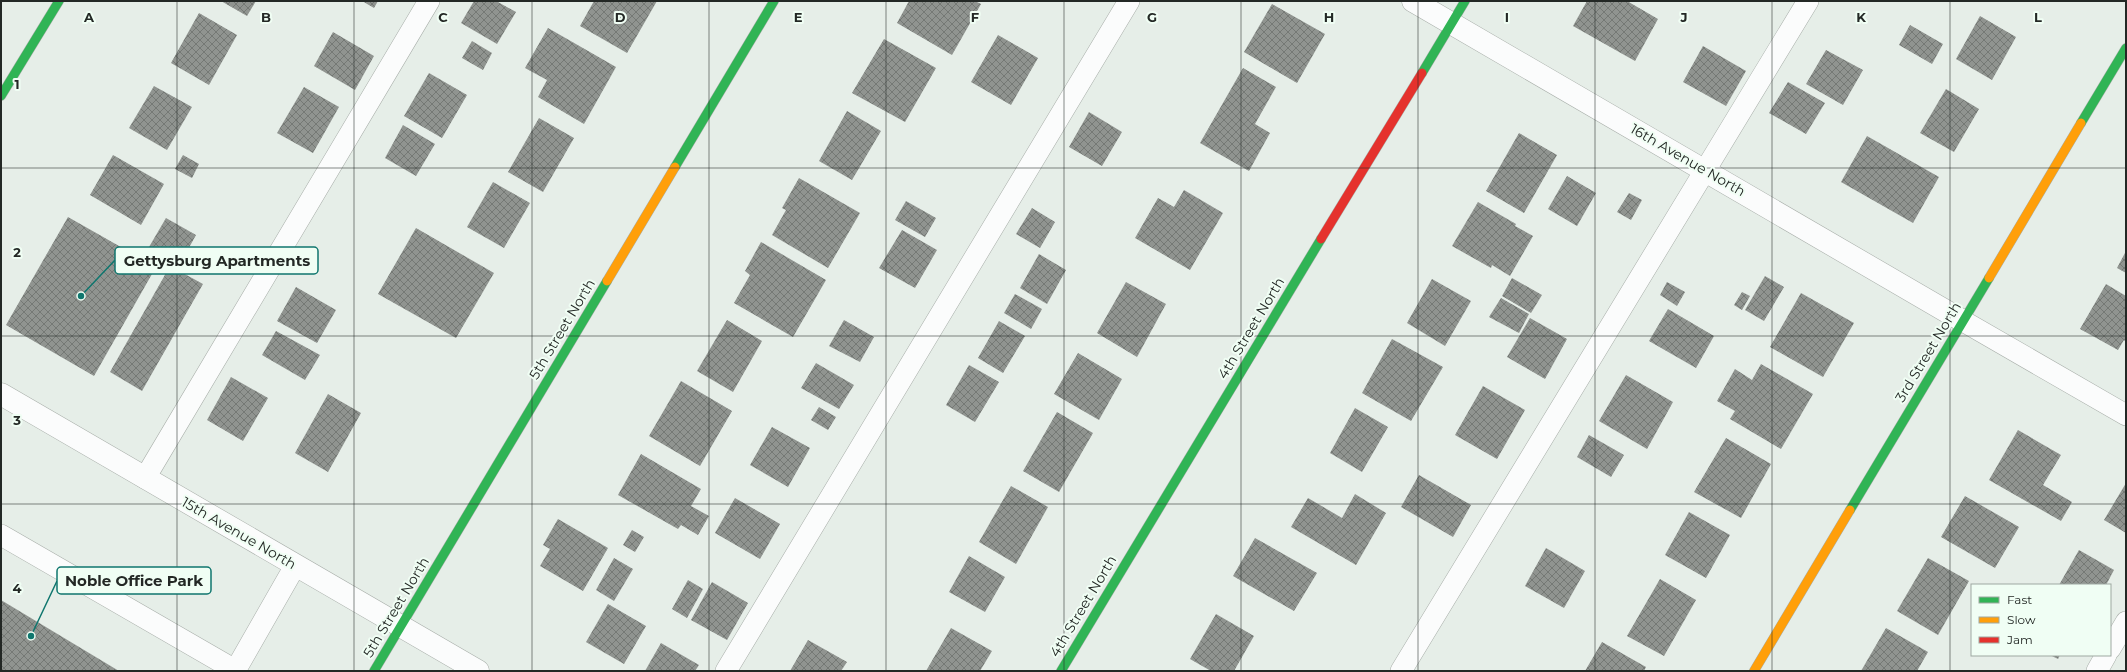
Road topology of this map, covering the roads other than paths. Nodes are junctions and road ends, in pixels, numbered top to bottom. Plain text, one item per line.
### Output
1 (59, 1) edge
2 (429, 1) edge
3 (774, 1) edge
4 (1129, 1) edge
5 (1413, 1) edge
6 (1465, 1) edge
7 (1808, 1) edge
8 (1451, 24) junction
9 (2126, 48) edge
10 (1, 96) edge
11 (1705, 170) junction
12 (1963, 321) junction
13 (2, 396) edge
14 (2126, 415) edge
15 (145, 478) junction
16 (1, 535) edge
17 (295, 566) junction
18 (2126, 622) edge
19 (401, 626) junction
20 (2111, 647) edge
21 (2105, 656) edge
22 (235, 671) edge
23 (374, 671) edge
24 (478, 671) edge
25 (726, 671) edge
26 (1061, 671) edge
27 (1401, 671) edge
28 (1754, 671) edge
29 (2097, 671) edge

1 - 10 street
2 - 15 lane
3 - 19 street, 5th Street North
4 - 25 lane
5 - 8 street, 16th Avenue North
6 - 8 street, 4th Street North
7 - 11 lane
8 - 11 street, 16th Avenue North
8 - 26 street, 4th Street North
9 - 12 street, 3rd Street North
11 - 12 street, 16th Avenue North
11 - 27 lane
12 - 14 lane
12 - 28 street, 3rd Street North
13 - 15 street, 15th Avenue North
15 - 17 street, 15th Avenue North
16 - 22 lane
17 - 19 street, 15th Avenue North
17 - 22 lane
18 - 20 lane
19 - 23 street, 5th Street North
19 - 24 street, 15th Avenue North
21 - 29 lane

